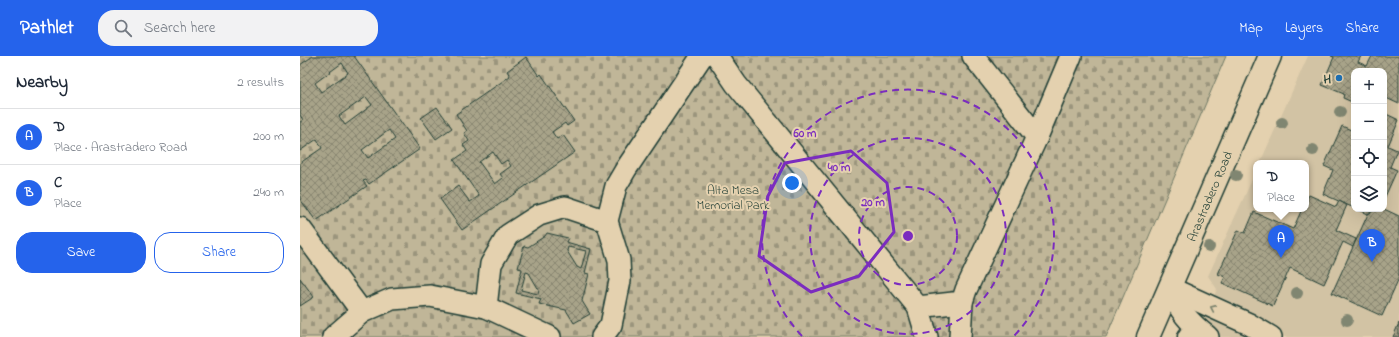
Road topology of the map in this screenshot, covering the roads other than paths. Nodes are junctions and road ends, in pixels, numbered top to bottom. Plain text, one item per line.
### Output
1 (702, 56) edge
2 (717, 56) edge
3 (973, 56) edge
4 (1072, 56) edge
5 (1270, 56) edge
6 (1037, 137) junction
7 (607, 221) junction
8 (300, 228) edge
9 (1170, 288) junction
10 (962, 302) junction
11 (486, 307) junction
12 (918, 307) junction
13 (362, 312) junction
14 (333, 337) edge
15 (550, 337) edge
16 (602, 337) edge
17 (927, 337) edge
18 (960, 337) edge
19 (1148, 337) edge
20 (1189, 337) edge
21 (1193, 337) edge
22 (1208, 337) edge
23 (1271, 337) edge

1 - 7 lane
2 - 12 lane
3 - 6 lane
4 - 6 lane
5 - 9 main road, Arastradero Road
6 - 10 lane
7 - 11 lane
7 - 16 lane
8 - 13 lane
9 - 19 main road, Arastradero Road
9 - 22 lane
23 -> 9 lane
10 - 12 lane
10 - 18 lane
11 - 13 lane
11 - 15 lane
12 - 17 lane
13 - 14 lane
20 - 21 main road

